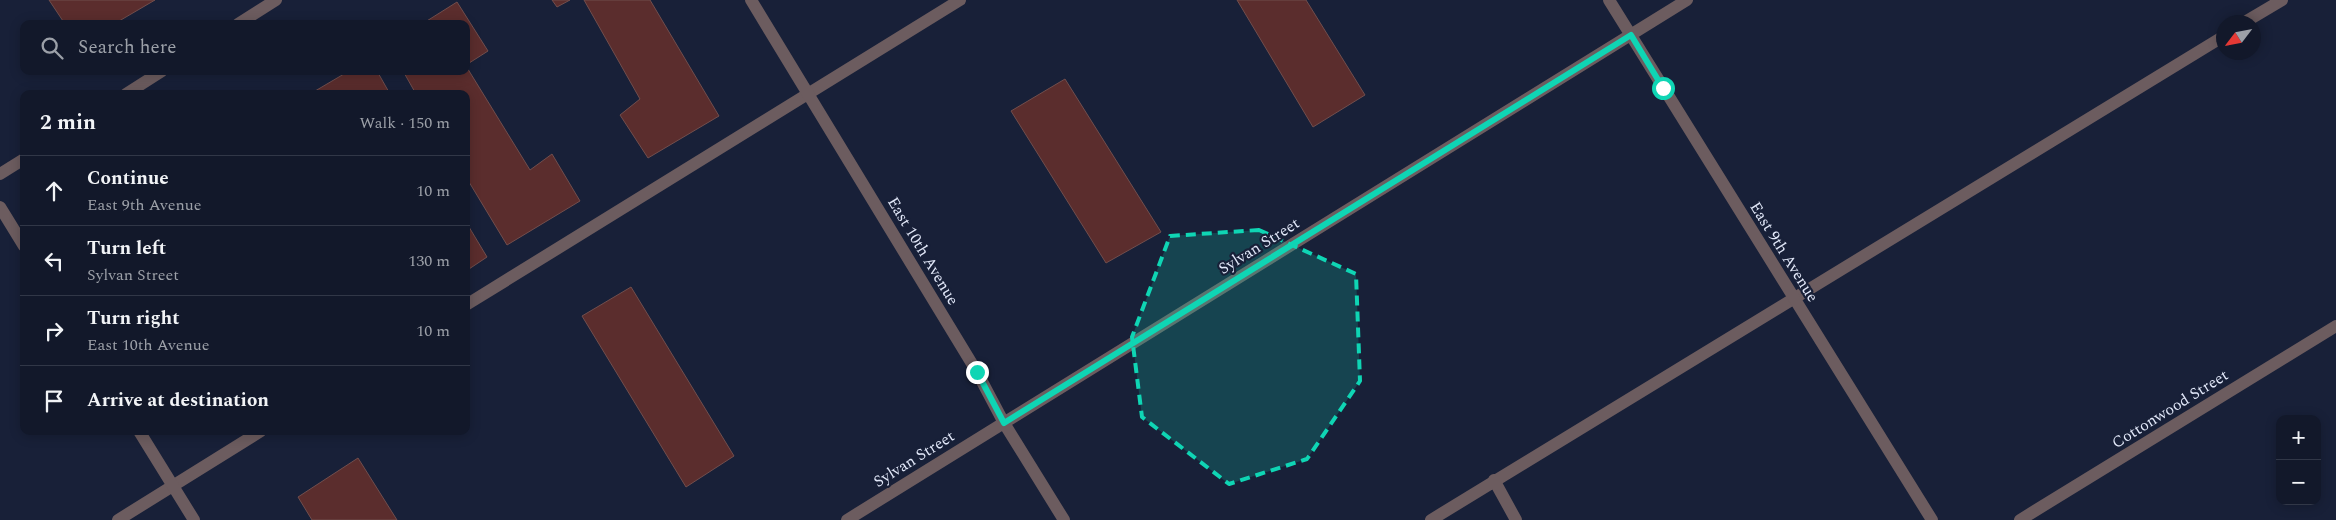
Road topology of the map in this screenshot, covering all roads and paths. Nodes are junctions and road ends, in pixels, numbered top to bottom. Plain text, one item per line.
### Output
1 (276, 0) edge
2 (751, 0) edge
3 (960, 0) edge
4 (1609, 0) edge
5 (1688, 0) edge
6 (2282, 0) edge
7 (2257, 15) edge
8 (244, 20) edge
9 (1631, 35) junction
10 (2216, 41) edge
11 (156, 75) edge
12 (132, 90) edge
13 (808, 93) junction
14 (20, 162) edge
15 (0, 174) edge
16 (0, 208) edge
17 (20, 240) edge
18 (1795, 299) junction
19 (470, 303) edge
20 (2336, 326) edge
21 (1004, 423) junction
22 (141, 435) edge
23 (256, 435) edge
24 (1494, 480) junction
25 (173, 486) junction
26 (118, 520) edge
27 (194, 520) edge
28 (847, 520) edge
29 (1064, 520) edge
30 (1431, 520) edge
31 (1516, 520) edge
32 (1932, 520) edge
33 (2020, 520) edge

1 - 8 street
2 - 13 street, East 10th Avenue
3 - 13 street
4 - 9 street, East 9th Avenue
5 - 9 street, Sylvan Street
6 - 7 street
9 - 18 street, East 9th Avenue
9 - 21 street, Sylvan Street
10 - 18 street
11 - 12 street
13 - 19 street
13 - 21 street, East 10th Avenue
14 - 15 street
16 - 17 street
18 - 24 street
18 - 32 street, East 9th Avenue
20 - 33 street, Cottonwood Street
21 - 28 street, Sylvan Street
21 - 29 street, East 10th Avenue
22 - 25 street
23 - 25 street
24 - 30 street
24 - 31 street
25 - 26 street
25 - 27 street

